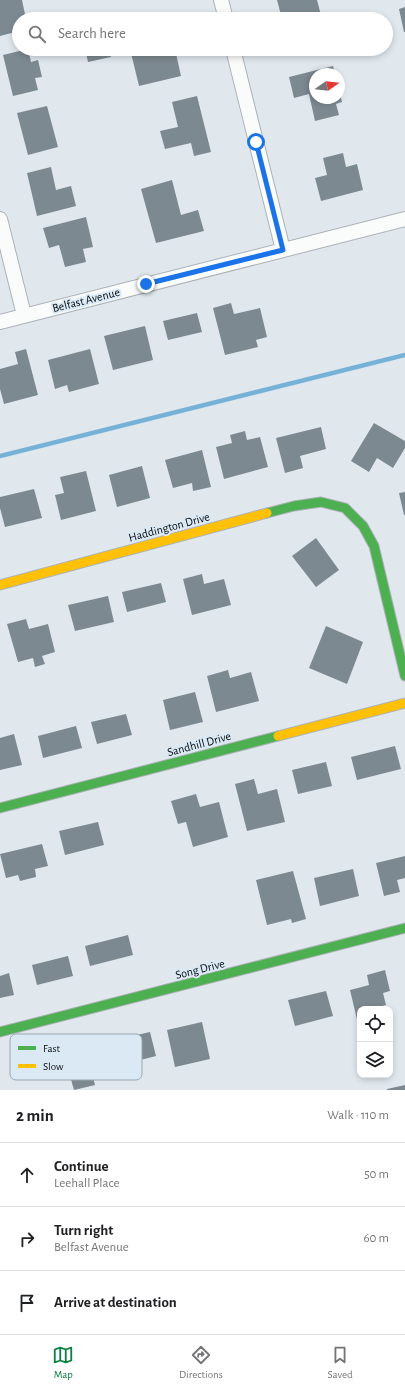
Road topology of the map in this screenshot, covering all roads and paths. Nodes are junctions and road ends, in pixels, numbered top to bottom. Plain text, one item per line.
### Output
1 (221, 0) edge
2 (224, 12) edge
3 (235, 56) edge
4 (0, 219) edge
5 (405, 219) edge
6 (283, 250) junction
7 (24, 315) junction
8 (0, 322) edge
9 (0, 585) edge
10 (405, 676) edge
11 (405, 703) edge
12 (0, 808) edge
13 (405, 928) edge
14 (0, 1032) edge

1 - 2 street
3 - 6 street
4 - 7 street
5 - 6 street, Belfast Avenue
6 - 7 street, Belfast Avenue
7 - 8 street, Belfast Avenue
9 - 10 street, Haddington Drive
11 - 12 street, Sandhill Drive
13 - 14 street, Song Drive

